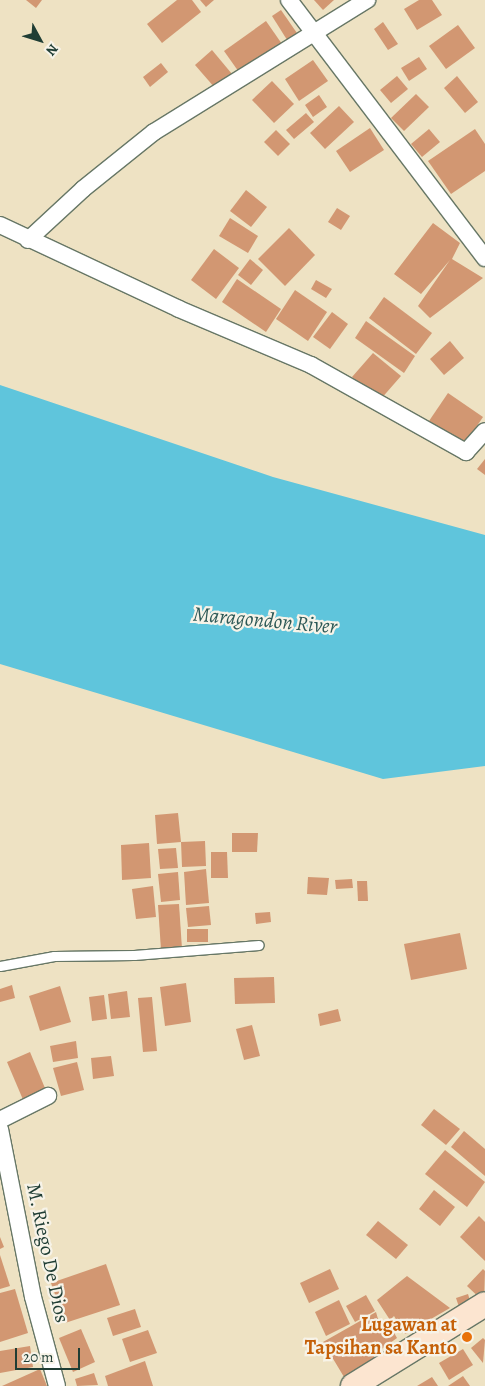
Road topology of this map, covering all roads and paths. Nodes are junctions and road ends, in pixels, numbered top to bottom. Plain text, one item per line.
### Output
1 (289, 0) edge
2 (367, 0) edge
3 (315, 32) junction
4 (0, 225) edge
5 (28, 240) junction
6 (485, 258) edge
7 (485, 431) edge
8 (259, 945) dead end
9 (0, 966) edge
10 (48, 1096) dead end
11 (0, 1120) edge
12 (0, 1129) edge
13 (485, 1304) edge
14 (57, 1386) edge
15 (353, 1386) edge

1 - 3 street
2 - 3 street
3 - 5 street
3 - 6 street
4 - 5 street
5 - 7 street
8 - 9 lane
10 - 11 street
12 - 14 street, M. Riego De Dios
13 - 15 street

